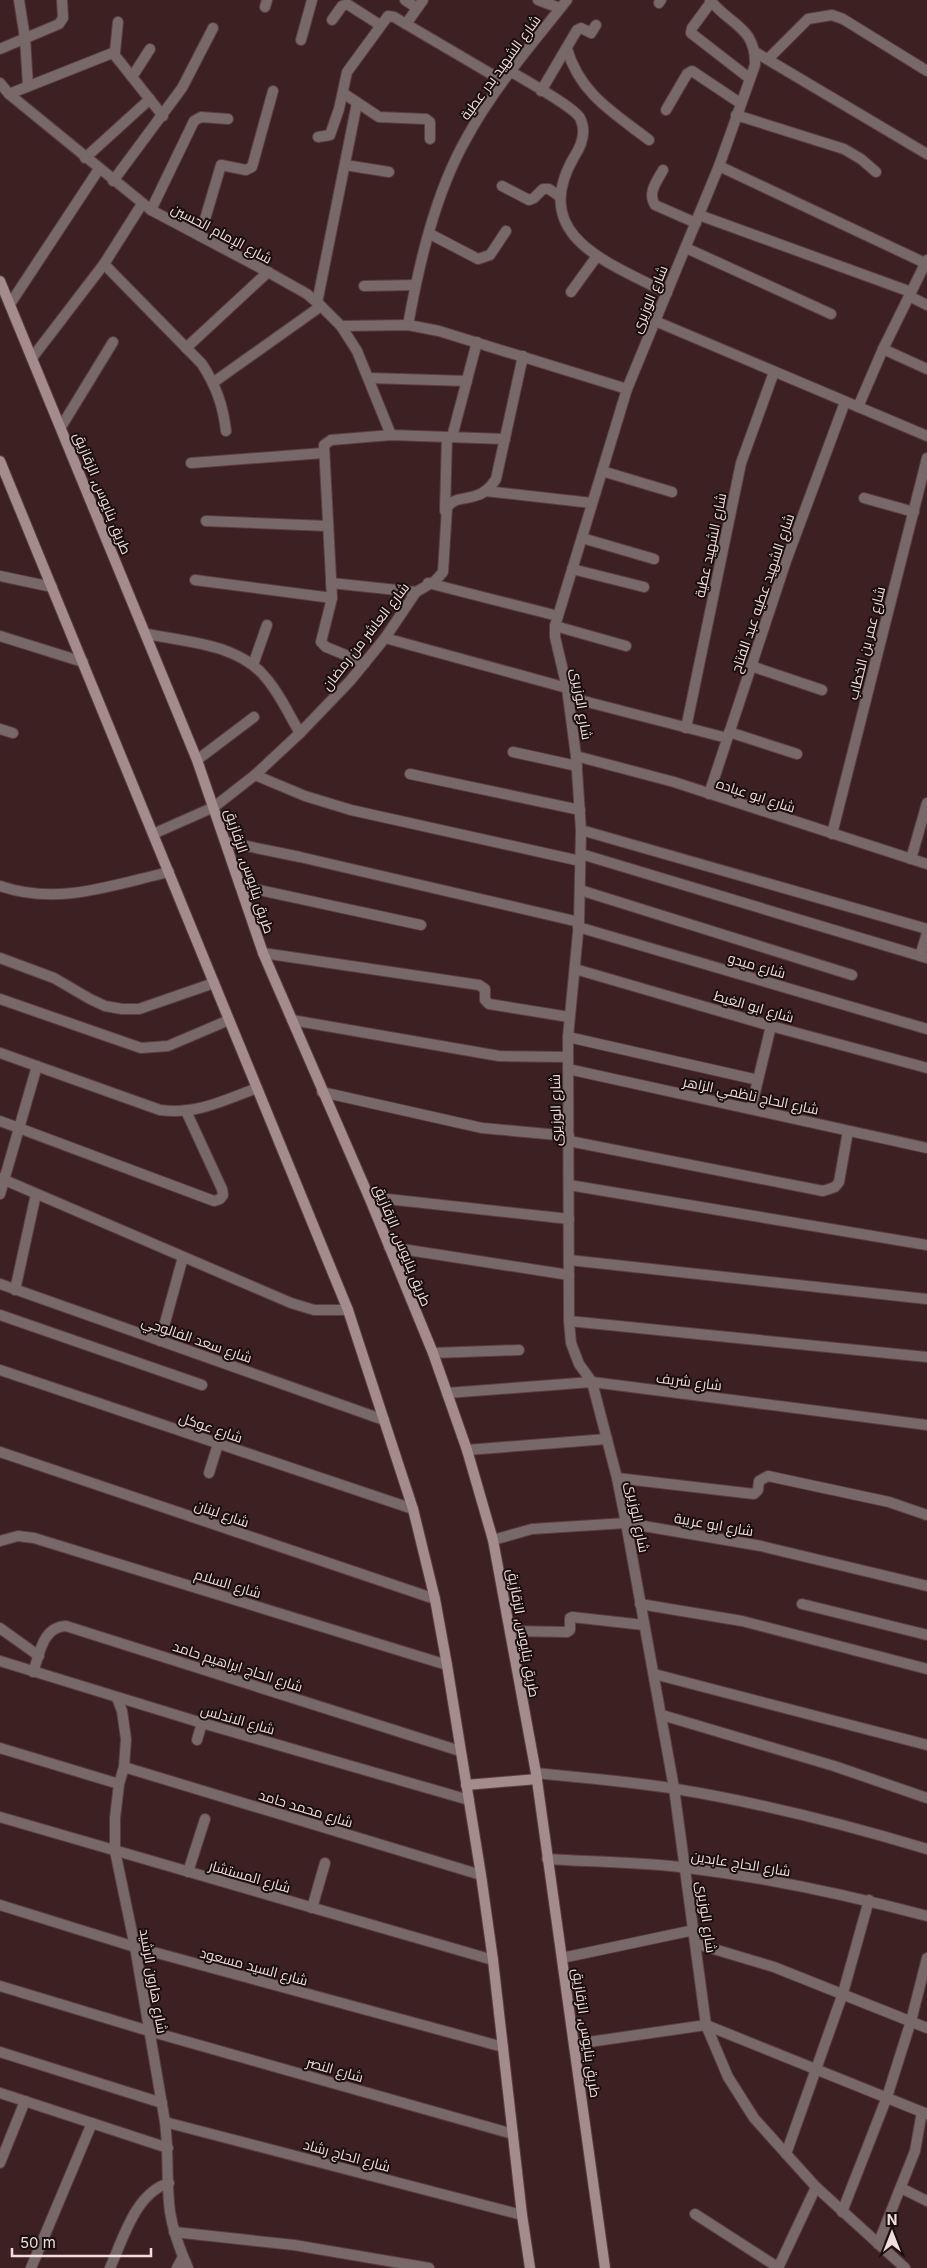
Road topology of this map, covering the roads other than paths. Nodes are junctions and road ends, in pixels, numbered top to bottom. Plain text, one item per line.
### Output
1 (18, 0) edge
2 (62, 0) edge
3 (312, 0) edge
4 (405, 0) edge
5 (538, 0) edge
6 (711, 1) edge
7 (420, 4) edge
8 (564, 4) edge
9 (332, 20) dead end
10 (118, 22) dead end
11 (383, 22) junction
12 (406, 24) junction
13 (596, 25) dead end
14 (212, 28) dead end
15 (25, 38) junction
16 (301, 40) dead end
17 (0, 49) edge
18 (150, 49) dead end
19 (566, 49) junction
20 (755, 52) junction
21 (113, 54) junction
22 (768, 59) junction
23 (510, 71) junction
24 (927, 71) edge
25 (132, 77) junction
26 (749, 78) junction
27 (503, 81) junction
28 (0, 83) edge
29 (28, 86) junction
30 (273, 91) dead end
31 (541, 91) junction
32 (343, 93) junction
33 (9, 94) junction
34 (150, 100) junction
35 (740, 103) junction
36 (358, 104) junction
37 (666, 110) dead end
38 (736, 115) junction
39 (163, 116) junction
40 (228, 119) dead end
41 (318, 137) dead end
42 (430, 139) dead end
43 (649, 140) dead end
44 (927, 154) edge
45 (85, 158) junction
46 (345, 166) junction
47 (720, 166) junction
48 (99, 169) junction
49 (663, 170) dead end
50 (389, 172) dead end
51 (876, 172) dead end
52 (114, 181) junction
53 (502, 186) dead end
54 (559, 196) junction
55 (146, 207) junction
56 (697, 219) junction
57 (506, 231) dead end
58 (430, 234) junction
59 (200, 236) junction
60 (686, 248) junction
61 (597, 256) junction
62 (926, 261) edge
63 (104, 264) junction
64 (268, 272) junction
65 (0, 281) edge
66 (415, 285) junction
67 (364, 286) dead end
68 (571, 292) dead end
69 (667, 293) junction
70 (910, 294) junction
71 (10, 304) junction
72 (320, 304) junction
73 (927, 305) edge
74 (830, 314) dead end
75 (655, 321) junction
76 (408, 325) junction
77 (341, 326) junction
78 (113, 342) dead end
79 (477, 342) junction
80 (186, 348) junction
81 (883, 349) junction
82 (523, 356) junction
83 (32, 358) junction
84 (927, 369) edge
85 (774, 372) junction
86 (369, 378) junction
87 (467, 381) junction
88 (214, 382) junction
89 (627, 389) junction
90 (845, 402) junction
91 (858, 407) junction
92 (61, 428) junction
93 (226, 431) dead end
94 (391, 435) junction
95 (927, 436) edge
96 (449, 437) junction
97 (505, 439) junction
98 (323, 453) junction
99 (927, 458) edge
100 (0, 461) edge
101 (191, 463) dead end
102 (602, 471) junction
103 (485, 491) junction
104 (672, 492) dead end
105 (864, 498) dead end
106 (592, 503) junction
107 (914, 512) junction
108 (445, 514) junction
109 (206, 521) dead end
110 (328, 526) junction
111 (582, 538) junction
112 (654, 559) dead end
113 (572, 568) junction
114 (0, 576) edge
115 (195, 580) dead end
116 (331, 583) junction
117 (428, 583) junction
118 (52, 587) junction
119 (644, 587) dead end
120 (416, 592) junction
121 (332, 598) junction
122 (557, 621) junction
123 (267, 625) dead end
124 (147, 634) junction
125 (0, 636) edge
126 (385, 638) junction
127 (626, 646) dead end
128 (82, 662) junction
129 (365, 663) junction
130 (253, 665) junction
131 (751, 666) junction
132 (822, 690) dead end
133 (567, 692) junction
134 (254, 717) dead end
135 (0, 728) edge
136 (686, 728) junction
137 (13, 733) dead end
138 (300, 733) junction
139 (728, 735) junction
140 (513, 752) dead end
141 (797, 754) dead end
142 (197, 760) junction
143 (577, 761) junction
144 (410, 774) dead end
145 (255, 775) junction
146 (709, 794) junction
147 (927, 803) edge
148 (214, 807) junction
149 (580, 810) junction
150 (581, 830) junction
151 (153, 834) junction
152 (832, 834) junction
153 (227, 842) junction
154 (580, 857) junction
155 (911, 859) junction
156 (927, 864) edge
157 (169, 872) junction
158 (0, 886) edge
159 (241, 886) junction
160 (580, 890) junction
161 (578, 924) junction
162 (421, 925) dead end
163 (927, 931) edge
164 (263, 953) junction
165 (924, 957) edge
166 (0, 958) edge
167 (574, 969) junction
168 (852, 975) dead end
169 (214, 983) junction
170 (0, 999) edge
171 (569, 1017) junction
172 (229, 1020) junction
173 (292, 1020) junction
174 (771, 1026) junction
175 (927, 1030) edge
176 (568, 1037) junction
177 (0, 1054) edge
178 (568, 1057) junction
179 (37, 1066) junction
180 (927, 1068) edge
181 (568, 1069) junction
182 (758, 1080) junction
183 (257, 1088) junction
184 (322, 1092) junction
185 (751, 1109) junction
186 (186, 1111) junction
187 (0, 1122) edge
188 (18, 1128) junction
189 (848, 1130) junction
190 (569, 1139) junction
191 (927, 1148) edge
192 (2, 1179) edge
193 (570, 1185) junction
194 (0, 1194) edge
195 (36, 1194) junction
196 (369, 1197) junction
197 (569, 1219) junction
198 (927, 1245) edge
199 (389, 1247) junction
200 (183, 1257) junction
201 (569, 1260) junction
202 (569, 1275) junction
203 (0, 1284) edge
204 (15, 1290) junction
205 (927, 1298) edge
206 (348, 1310) junction
207 (0, 1315) edge
208 (569, 1321) junction
209 (160, 1341) junction
210 (519, 1350) dead end
211 (433, 1353) junction
212 (927, 1357) edge
213 (0, 1370) edge
214 (592, 1382) junction
215 (202, 1385) dead end
216 (447, 1392) junction
217 (384, 1420) junction
218 (927, 1425) edge
219 (607, 1439) junction
220 (218, 1444) junction
221 (468, 1450) junction
222 (0, 1452) edge
223 (209, 1473) dead end
224 (617, 1478) junction
225 (413, 1509) junction
226 (927, 1515) edge
227 (626, 1523) junction
228 (493, 1540) junction
229 (0, 1541) edge
230 (927, 1586) edge
231 (435, 1599) junction
232 (640, 1604) junction
233 (802, 1604) dead end
234 (644, 1625) junction
235 (0, 1628) edge
236 (510, 1631) junction
237 (927, 1634) edge
238 (39, 1656) junction
239 (0, 1661) edge
240 (448, 1665) junction
241 (927, 1668) edge
242 (33, 1672) junction
243 (654, 1674) junction
244 (118, 1698) junction
245 (662, 1715) junction
246 (202, 1723) junction
247 (197, 1740) dead end
248 (927, 1745) edge
249 (0, 1748) edge
250 (460, 1751) junction
251 (124, 1767) junction
252 (537, 1776) junction
253 (118, 1784) junction
254 (466, 1785) junction
255 (674, 1788) junction
256 (927, 1798) edge
257 (469, 1800) junction
258 (0, 1817) edge
259 (204, 1819) dead end
260 (927, 1849) edge
261 (115, 1851) junction
262 (547, 1860) junction
263 (325, 1862) dead end
264 (686, 1868) junction
265 (188, 1872) junction
266 (480, 1875) junction
267 (869, 1900) junction
268 (0, 1905) edge
269 (312, 1908) junction
270 (927, 1916) edge
271 (694, 1930) junction
272 (696, 1944) junction
273 (135, 1947) junction
274 (562, 1958) junction
275 (927, 1958) edge
276 (493, 1960) junction
277 (927, 1962) edge
278 (0, 1986) edge
279 (843, 1993) junction
280 (911, 2020) junction
281 (706, 2025) junction
282 (927, 2028) edge
283 (149, 2031) junction
284 (574, 2044) junction
285 (503, 2047) junction
286 (0, 2052) edge
287 (817, 2068) junction
288 (0, 2093) edge
289 (887, 2097) junction
290 (25, 2101) junction
291 (162, 2103) junction
292 (925, 2113) edge
293 (165, 2122) junction
294 (92, 2123) junction
295 (513, 2134) junction
296 (168, 2148) junction
297 (786, 2154) junction
298 (0, 2163) edge
299 (169, 2183) junction
300 (816, 2187) junction
301 (901, 2188) junction
302 (927, 2201) edge
303 (842, 2212) junction
304 (695, 2214) dead end
305 (522, 2215) junction
306 (174, 2232) junction
307 (878, 2244) junction
308 (183, 2257) junction
309 (31, 2268) edge
310 (110, 2268) edge
311 (177, 2268) edge
312 (188, 2268) edge
313 (429, 2268) edge
314 (530, 2268) edge
315 (606, 2268) edge
316 (778, 2268) edge
317 (905, 2268) edge

1 - 15 street
2 - 15 street
3 - 16 street
4 - 7 street
5 - 8 street
6 - 20 street
6 - 26 street
7 - 12 street
8 - 23 street, شارع الشهيد بدر عطية
9 - 11 street
10 - 21 street
11 - 12 street
11 - 32 street
12 - 27 street
13 - 19 street
14 - 39 street
15 - 17 street
15 - 29 street
18 - 25 street
19 - 31 street
19 - 43 street
20 - 22 street
20 - 26 street, شارع الوزيرى
21 - 25 street
21 - 29 street
22 - 24 street
22 - 44 street
23 - 27 street, شارع الشهيد بدر عطية
23 - 31 street
25 - 34 street
26 - 35 street, شارع الوزيرى
27 - 58 street, شارع الشهيد بدر عطية
28 - 33 street, شارع الإمام الحسين
29 - 33 street
30 - 59 street
31 - 54 street
32 - 36 street
32 - 41 street
33 - 45 street, شارع الإمام الحسين
34 - 39 street
34 - 45 street
35 - 37 street
35 - 38 street, شارع الوزيرى
36 - 42 street
36 - 46 street
38 - 47 street, شارع الوزيرى
38 - 51 street
39 - 52 street
40 - 55 street
45 - 48 street, شارع الإمام الحسين
46 - 50 street
46 - 72 street
47 - 56 street, شارع الوزيرى
47 - 62 street
48 - 52 street, شارع الإمام الحسين
48 - 71 street
49 - 56 street
52 - 55 street, شارع الإمام الحسين
53 - 54 street
54 - 61 street
55 - 59 street, شارع الإمام الحسين
55 - 63 street
56 - 60 street, شارع الوزيرى
56 - 70 street
57 - 58 street
58 - 66 street, شارع الشهيد بدر عطية
59 - 64 street, شارع الإمام الحسين
60 - 69 street, شارع الوزيرى
60 - 74 street
61 - 68 street
61 - 69 street
62 - 70 street
63 - 80 street
63 - 83 street
64 - 72 street, شارع الإمام الحسين
64 - 80 street
65 - 71 main road, طريق بنايوس, الزقازيق
66 - 67 street
66 - 76 street, شارع الشهيد بدر عطية
69 - 75 street, شارع الوزيرى
70 - 73 street
70 - 81 street
71 - 83 main road, طريق بنايوس, الزقازيق
72 - 77 street, شارع الإمام الحسين
72 - 88 street
75 - 85 street
75 - 89 street, شارع الوزيرى
76 - 77 street
76 - 79 street
77 - 86 street, شارع الإمام الحسين
78 - 92 street
79 - 82 street
79 - 87 street, شارع العاشر من رمضان
80 - 88 street
81 - 84 street
81 - 91 street
82 - 89 street
82 - 97 street
83 - 92 main road, طريق بنايوس, الزقازيق
85 - 90 street
85 - 136 street, شارع الشهيد عطية
86 - 87 street
86 - 94 street, شارع الإمام الحسين
87 - 96 street, شارع العاشر من رمضان
88 - 93 street
89 - 102 street, شارع الوزيرى
90 - 91 street
90 - 131 street, شارع الشهيد عطيه عبد الفتاح
91 - 95 street
92 - 124 main road, طريق بنايوس, الزقازيق
94 - 96 street
94 - 98 street
96 - 97 street
96 - 108 street, شارع العاشر من رمضان
97 - 103 street
98 - 101 street
98 - 110 street
99 - 107 street, شارع عمر بن الخطاب
100 - 118 main road
102 - 104 street
102 - 106 street, شارع الوزيرى
103 - 106 street
103 - 108 street
105 - 107 street
106 - 111 street, شارع الوزيرى
107 - 152 street, شارع عمر بن الخطاب
108 - 117 street, شارع العاشر من رمضان
109 - 110 street
110 - 116 street
111 - 112 street
111 - 113 street, شارع الوزيرى
113 - 119 street
113 - 122 street, شارع الوزيرى
114 - 118 street
115 - 121 street
116 - 120 street
116 - 121 street
117 - 120 street, شارع العاشر من رمضان
117 - 122 street
118 - 128 main road
120 - 126 street, شارع العاشر من رمضان
121 - 129 street
122 - 127 street
122 - 133 street, شارع الوزيرى
123 - 130 street
124 - 130 street
124 - 142 main road, طريق بنايوس, الزقازيق
125 - 128 street
126 - 129 street, شارع العاشر من رمضان
126 - 133 street
128 - 151 main road
129 - 138 street, شارع العاشر من رمضان
130 - 138 street
131 - 132 street
131 - 139 street, شارع الشهيد عطيه عبد الفتاح
133 - 136 street
133 - 143 street, شارع الوزيرى
134 - 142 street
135 - 137 street
136 - 139 street
138 - 145 street, شارع العاشر من رمضان
139 - 141 street
139 - 146 street, شارع الشهيد عطيه عبد الفتاح
140 - 143 street, شارع ابو عباده
142 - 148 main road, طريق بنايوس, الزقازيق
143 - 146 street, شارع ابو عباده
143 - 149 street, شارع الوزيرى
144 - 149 street
145 - 148 street, شارع العاشر من رمضان
145 - 154 street
146 - 152 street, شارع ابو عباده
147 - 155 street
148 - 151 street, شارع العاشر من رمضان
148 - 153 main road, طريق بنايوس, الزقازيق
149 - 150 street, شارع الوزيرى
150 - 154 street, شارع الوزيرى
150 - 163 street
151 - 157 main road
152 - 155 street, شارع ابو عباده
153 - 159 main road, طريق بنايوس, الزقازيق
153 - 161 street, شارع ميدو
154 - 160 street, شارع الوزيرى
154 - 165 street
155 - 156 street, شارع ابو عباده
157 - 158 street
157 - 169 main road
159 - 162 street
159 - 164 main road, طريق بنايوس, الزقازيق
160 - 161 street, شارع الوزيرى
160 - 168 street
161 - 167 street, شارع الوزيرى
161 - 175 street, شارع ميدو
163 - 165 street
164 - 171 street
164 - 173 main road, طريق بنايوس, الزقازيق
166 - 169 street
167 - 171 street, شارع الوزيرى
167 - 174 street, شارع ابو الغيط
169 - 172 main road
170 - 172 street
171 - 176 street, شارع الوزيرى
172 - 183 main road
173 - 178 street
173 - 184 main road, طريق بنايوس, الزقازيق
174 - 180 street, شارع ابو الغيط
174 - 182 street
176 - 178 street, شارع الوزيرى
176 - 182 street
177 - 179 street
178 - 181 street, شارع الوزيرى
179 - 186 street
179 - 188 street
181 - 185 street, شارع الحاج ناظمي الزاهر
181 - 190 street, شارع الوزيرى
182 - 185 street
183 - 186 street
183 - 206 main road
184 - 190 street
184 - 196 main road, طريق بنايوس, الزقازيق
185 - 189 street, شارع الحاج ناظمي الزاهر
186 - 188 street
187 - 188 street
188 - 192 street
189 - 190 street
189 - 191 street, شارع الحاج ناظمي الزاهر
190 - 193 street, شارع الوزيرى
192 - 194 street
192 - 195 street
193 - 197 street, شارع الوزيرى
193 - 198 street
195 - 200 street
195 - 204 street
196 - 197 street
196 - 199 main road, طريق بنايوس, الزقازيق
197 - 201 street, شارع الوزيرى
199 - 202 street
199 - 211 main road, طريق بنايوس, الزقازيق
200 - 206 street
200 - 209 street
201 - 202 street, شارع الوزيرى
201 - 205 street
202 - 208 street, شارع الوزيرى
203 - 204 street, شارع سعد الفالوجي
204 - 209 street, شارع سعد الفالوجي
206 - 217 main road
207 - 215 street
208 - 212 street
208 - 214 street, شارع الوزيرى
209 - 217 street, شارع سعد الفالوجي
210 - 211 street
211 - 216 main road, طريق بنايوس, الزقازيق
213 - 220 street, شارع عوكل
214 - 216 street, شارع شريف
214 - 218 street, شارع شريف
214 - 219 street, شارع الوزيرى
216 - 221 main road, طريق بنايوس, الزقازيق
217 - 225 main road
219 - 221 street
219 - 224 street, شارع الوزيرى
220 - 223 street
220 - 225 street, شارع عوكل
221 - 228 main road, طريق بنايوس, الزقازيق
222 - 231 street, شارع لبنان
224 - 226 street
224 - 227 street, شارع الوزيرى
225 - 231 main road
227 - 228 street, شارع ابو عريبة
227 - 230 street, شارع ابو عريبة
227 - 232 street, شارع الوزيرى
228 - 236 main road, طريق بنايوس, الزقازيق
229 - 240 street, شارع السلام
231 - 240 main road
232 - 234 street, شارع الوزيرى
232 - 241 street
233 - 237 street
234 - 236 street
234 - 243 street, شارع الوزيرى
235 - 238 street
236 - 252 main road, طريق بنايوس, الزقازيق
238 - 242 street, شارع الحاج ابراهيم حامد
238 - 250 street, شارع الحاج ابراهيم حامد
239 - 242 street, شارع الاندلس
240 - 250 main road
242 - 244 street, شارع الاندلس
243 - 245 street, شارع الوزيرى
243 - 248 street
244 - 246 street, شارع الاندلس
244 - 251 street, شارع هارون الرشيد
245 - 255 street, شارع الوزيرى
245 - 256 street
246 - 247 street
246 - 257 street, شارع الاندلس
249 - 253 street
250 - 254 main road
251 - 253 street, شارع هارون الرشيد
251 - 266 street, شارع محمد حامد
252 - 254 main road
252 - 255 street
252 - 262 main road, طريق بنايوس, الزقازيق
253 - 261 street, شارع هارون الرشيد
254 - 257 main road
255 - 260 street
255 - 264 street, شارع الوزيرى
257 - 266 main road
258 - 261 street, شارع المستشار
259 - 265 street
261 - 265 street, شارع المستشار
261 - 273 street, شارع هارون الرشيد
262 - 264 street, شارع الحاج عابدين
262 - 274 main road, طريق بنايوس, الزقازيق
263 - 269 street
264 - 267 street, شارع الحاج عابدين
264 - 271 street, شارع الوزيرى
265 - 269 street, شارع المستشار
266 - 276 main road
267 - 270 street, شارع الحاج عابدين
267 - 279 street
268 - 273 street, شارع السيد مسعود
269 - 276 street, شارع المستشار
271 - 272 street, شارع الوزيرى
271 - 274 street
272 - 279 street
272 - 281 street, شارع الوزيرى
273 - 283 street, شارع هارون الرشيد
273 - 285 street, شارع السيد مسعود
274 - 284 main road, طريق بنايوس, الزقازيق
275 - 277 street
276 - 285 main road
277 - 280 street
278 - 283 street, شارع النصر
279 - 280 street
279 - 287 street
280 - 282 street
280 - 289 street
281 - 284 street
281 - 287 street
281 - 297 street, شارع الوزيرى
283 - 291 street, شارع هارون الرشيد
283 - 295 street, شارع النصر
284 - 315 main road, طريق بنايوس, الزقازيق
285 - 295 main road
286 - 291 street
287 - 289 street
287 - 297 street
288 - 290 street
289 - 292 street
289 - 303 street
290 - 294 street
290 - 298 street
291 - 293 street, شارع هارون الرشيد
292 - 301 street
293 - 296 street, شارع هارون الرشيد
293 - 305 street, شارع الحاج رشاد
294 - 296 street
294 - 309 street
295 - 305 main road
296 - 299 street, شارع هارون الرشيد
297 - 300 street, شارع الوزيرى
299 - 306 street, شارع هارون الرشيد
299 - 310 street
300 - 303 street, شارع الوزيرى
300 - 316 street
301 - 302 street
301 - 307 street
303 - 307 street, شارع الوزيرى
304 - 316 street
305 - 314 main road
306 - 308 street, شارع هارون الرشيد
306 - 313 street
307 - 317 street, شارع الوزيرى
308 - 311 street
308 - 312 street, شارع هارون الرشيد

